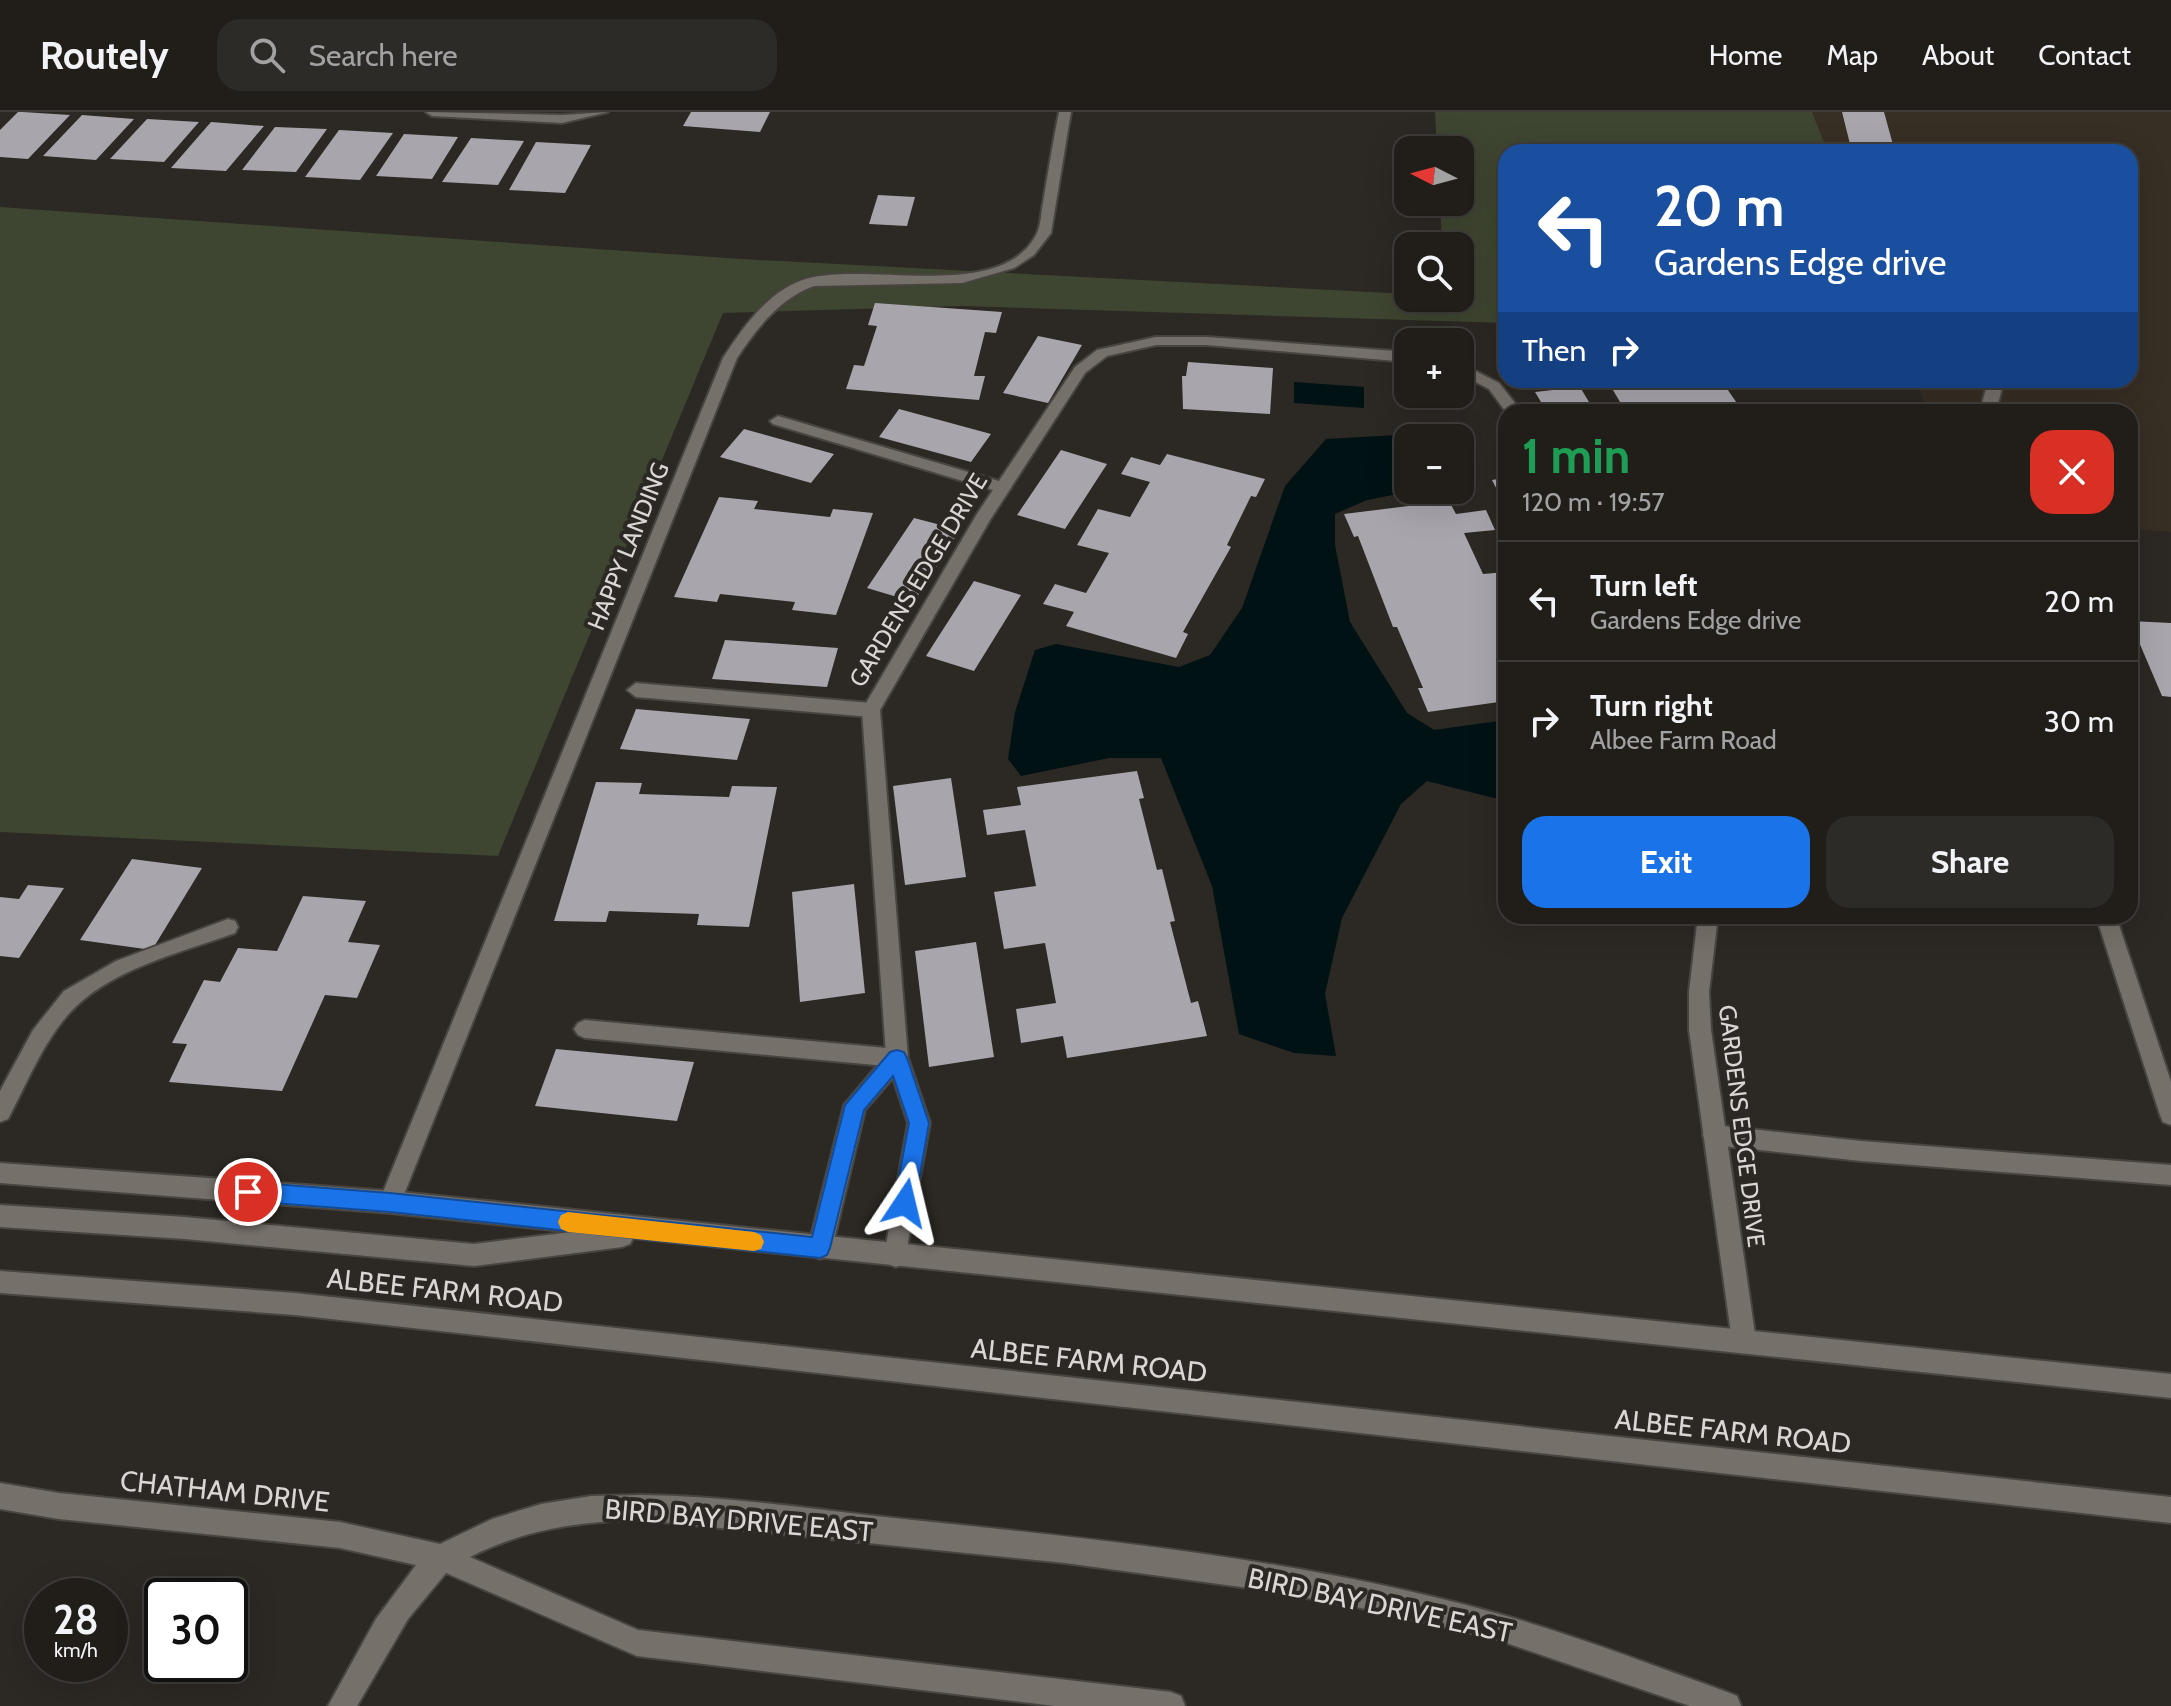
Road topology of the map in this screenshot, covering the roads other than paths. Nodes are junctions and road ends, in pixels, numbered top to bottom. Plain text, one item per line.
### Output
1 (432, 112) edge
2 (602, 112) edge
3 (1065, 112) edge
4 (1394, 356) edge
5 (1474, 375) edge
6 (1508, 404) edge
7 (778, 421) dead end
8 (1003, 488) junction
9 (636, 690) dead end
10 (871, 710) junction
11 (1707, 924) edge
12 (2109, 924) edge
13 (228, 927) dead end
14 (585, 1029) dead end
15 (897, 1058) junction
16 (0, 1112) edge
17 (2171, 1115) edge
18 (1714, 1135) junction
19 (0, 1173) edge
20 (2171, 1175) edge
21 (390, 1202) junction
22 (0, 1216) edge
23 (658, 1232) junction
24 (820, 1248) junction
25 (896, 1256) junction
26 (0, 1282) edge
27 (1744, 1341) junction
28 (2171, 1386) edge
29 (0, 1496) edge
30 (2171, 1510) edge
31 (442, 1558) junction
32 (342, 1706) edge
33 (1171, 1706) edge
34 (1727, 1706) edge

1 - 2 street
3 - 21 street, HAPPY LANDING
4 - 8 street, GARDENS EDGE DRIVE
5 - 6 street
7 - 8 street
8 - 10 street, GARDENS EDGE DRIVE
9 - 10 street
10 - 15 street, GARDENS EDGE DRIVE
11 - 18 street, GARDENS EDGE DRIVE
12 - 17 street
13 - 16 street
14 - 15 street
15 - 24 street
15 - 25 street, GARDENS EDGE DRIVE
18 - 20 street
18 - 27 street, GARDENS EDGE DRIVE
19 - 21 street
21 - 23 street
22 - 23 street
23 - 24 street
24 - 25 street
25 - 27 street
26 - 30 street, ALBEE FARM ROAD
27 - 28 street
29 - 31 street, CHATHAM DRIVE
31 - 32 street
31 - 33 street
31 - 34 street, BIRD BAY DRIVE EAST

